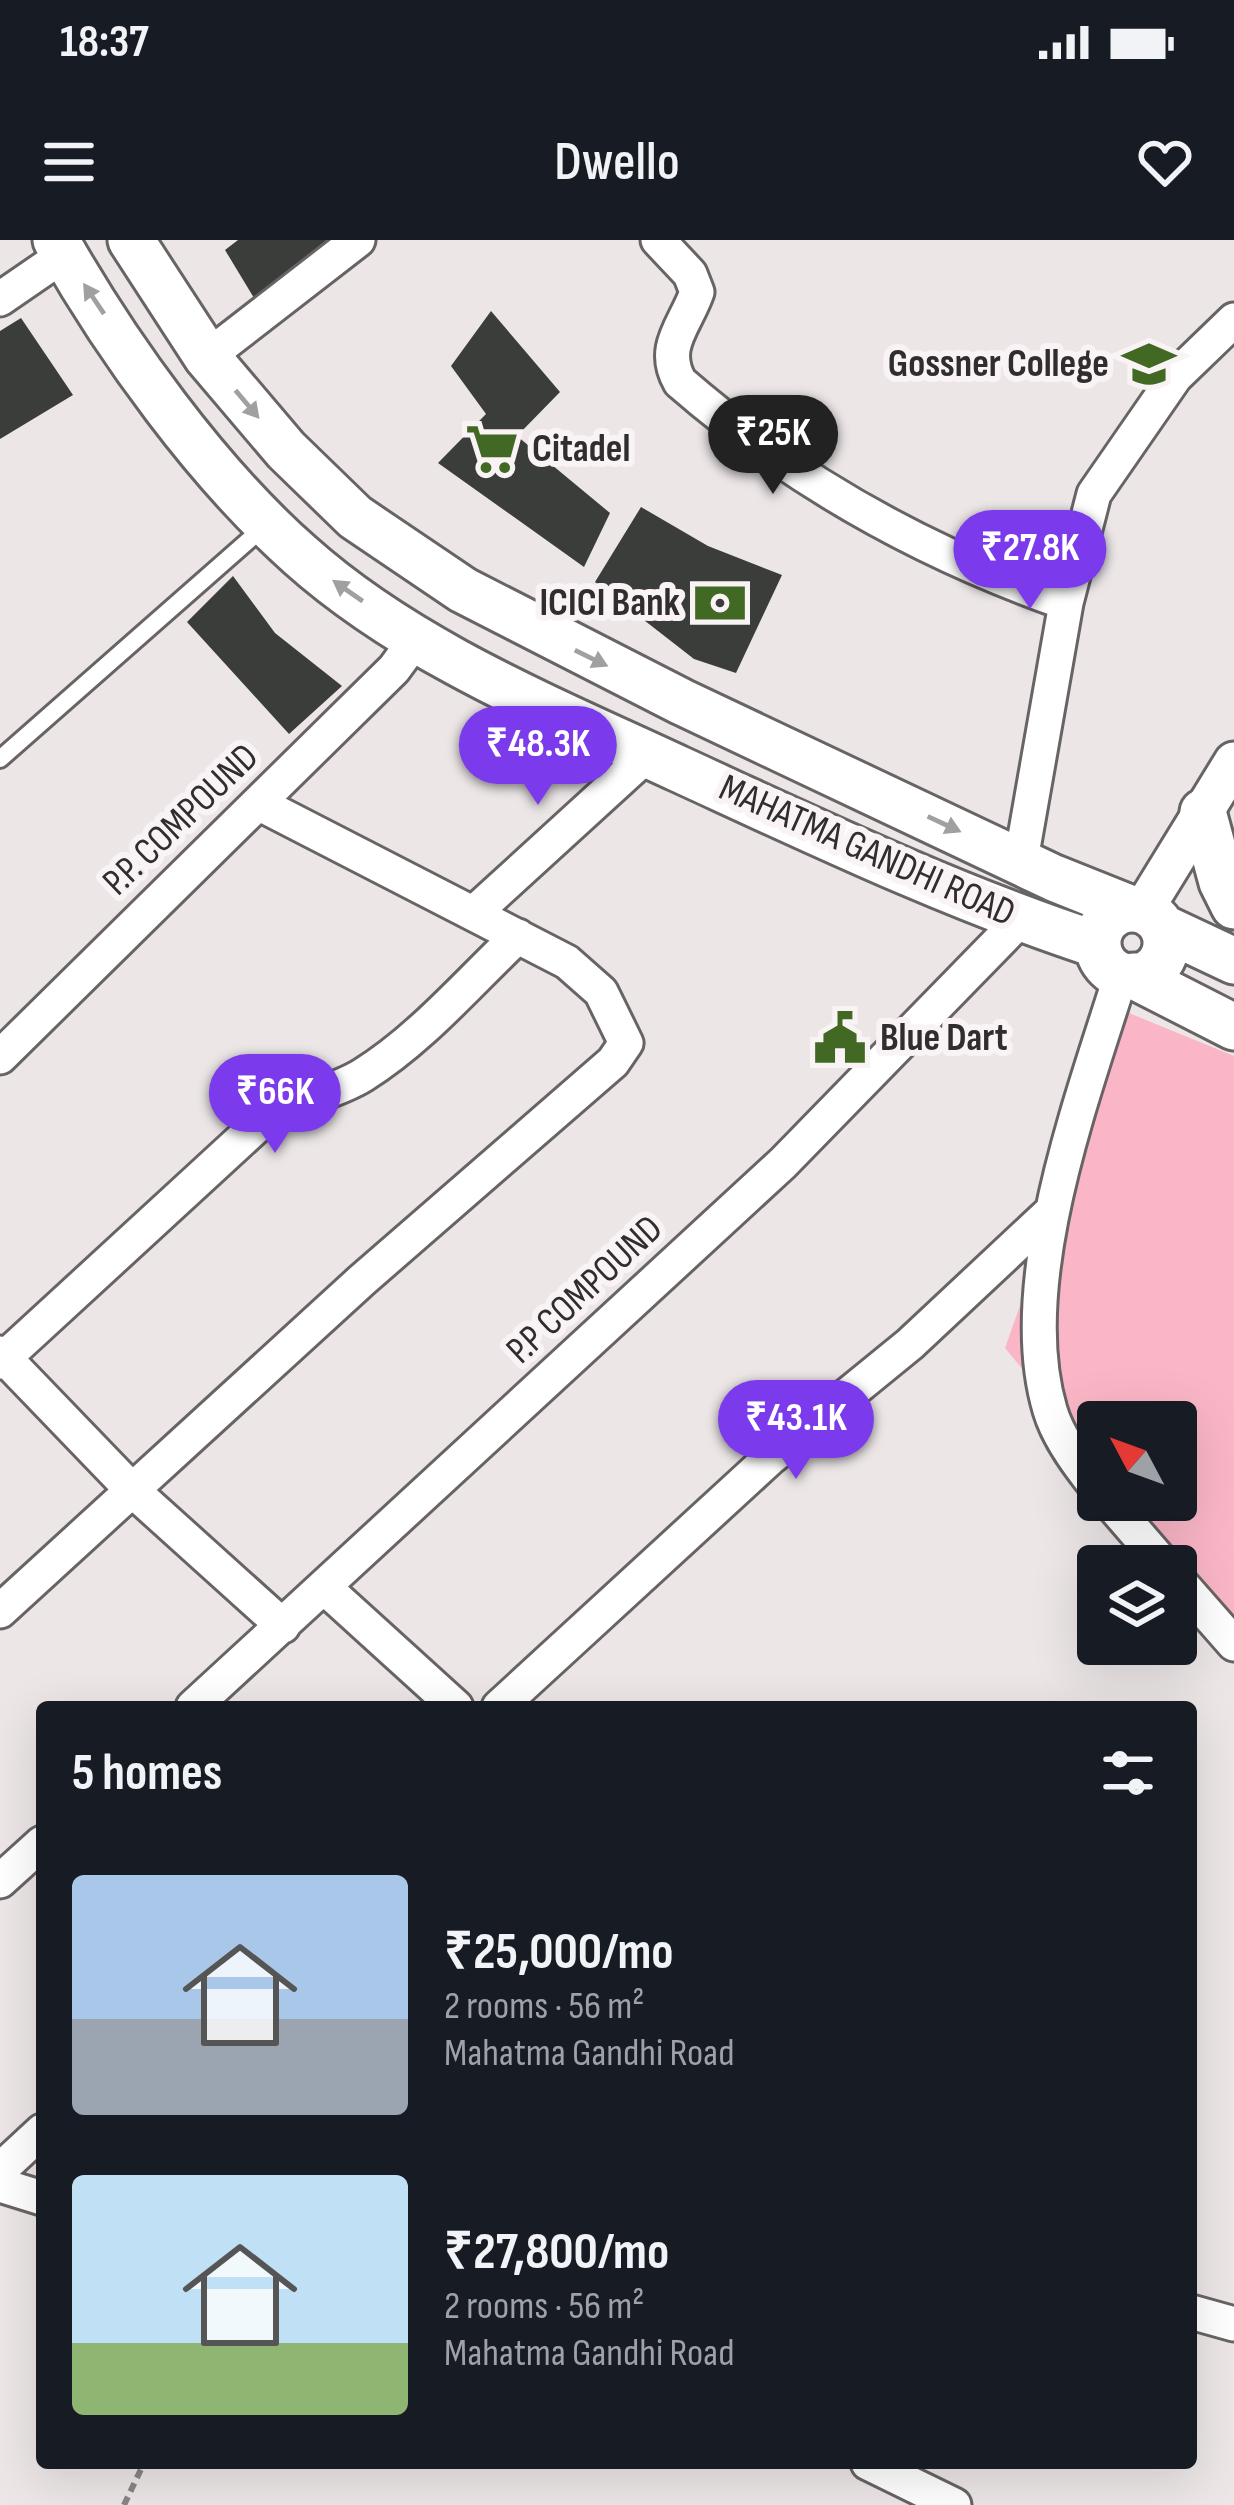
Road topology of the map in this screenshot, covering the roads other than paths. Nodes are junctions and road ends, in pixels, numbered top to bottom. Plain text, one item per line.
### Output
1 (131, 240) edge
2 (358, 240) edge
3 (658, 240) edge
4 (60, 247) edge
5 (0, 299) edge
6 (1234, 320) edge
7 (207, 357) junction
8 (268, 524) junction
9 (1066, 603) junction
10 (416, 639) junction
11 (648, 754) junction
12 (0, 759) edge
13 (1234, 762) edge
14 (258, 803) junction
15 (1203, 812) junction
16 (1021, 860) junction
17 (1234, 906) edge
18 (475, 912) junction
19 (1145, 915) junction
20 (1020, 920) junction
21 (518, 936) junction
22 (1234, 961) edge
23 (1118, 965) junction
24 (1234, 1027) edge
25 (0, 1057) edge
26 (1051, 1212) junction
27 (2, 1358) edge
28 (1077, 1455) edge
29 (131, 1489) junction
30 (1126, 1521) edge
31 (1148, 1545) edge
32 (325, 1588) junction
33 (1197, 1602) edge
34 (0, 1612) edge
35 (283, 1626) junction
36 (1234, 1644) edge
37 (200, 1701) edge
38 (449, 1701) edge
39 (506, 1701) edge
40 (36, 1848) edge
41 (0, 1881) edge
42 (36, 2137) edge
43 (0, 2170) edge
44 (0, 2185) edge
45 (36, 2196) edge
46 (1197, 2314) edge
47 (1234, 2324) edge
48 (880, 2469) edge
49 (954, 2505) edge

1 - 7 main road, MAHATMA GANDHI ROAD
2 - 7 street
3 - 9 street
4 - 5 street
8 -> 4 main road, MAHATMA GANDHI ROAD
6 - 9 street
7 -> 16 main road, MAHATMA GANDHI ROAD
10 -> 8 main road, MAHATMA GANDHI ROAD
8 - 12 lane
9 - 16 street
10 - 11 main road, MAHATMA GANDHI ROAD
10 - 14 street, P.P. COMPOUND
11 - 18 street
11 - 20 main road, MAHATMA GANDHI ROAD
13 - 15 street
14 - 18 street
14 - 25 street, P.P. COMPOUND
15 - 17 main road
15 - 19 street
16 - 19 main road, MAHATMA GANDHI ROAD
18 - 21 street
19 - 22 main road, MAHATMA GANDHI ROAD
19 - 23 main road
19 - 23 main road
20 - 23 main road, MAHATMA GANDHI ROAD
20 - 32 street, P.P COMPOUND
21 - 27 street
21 - 29 street
23 - 24 main road, MAHATMA GANDHI ROAD
23 - 26 street
26 - 28 street
26 - 39 street
27 - 29 street
29 - 34 street
29 - 35 street
30 - 31 street
32 - 35 street, P.P COMPOUND
32 - 38 street
33 - 36 street
35 - 37 street, P.P COMPOUND
40 - 41 street
42 - 43 street
44 - 45 street
46 - 47 street
48 - 49 street

